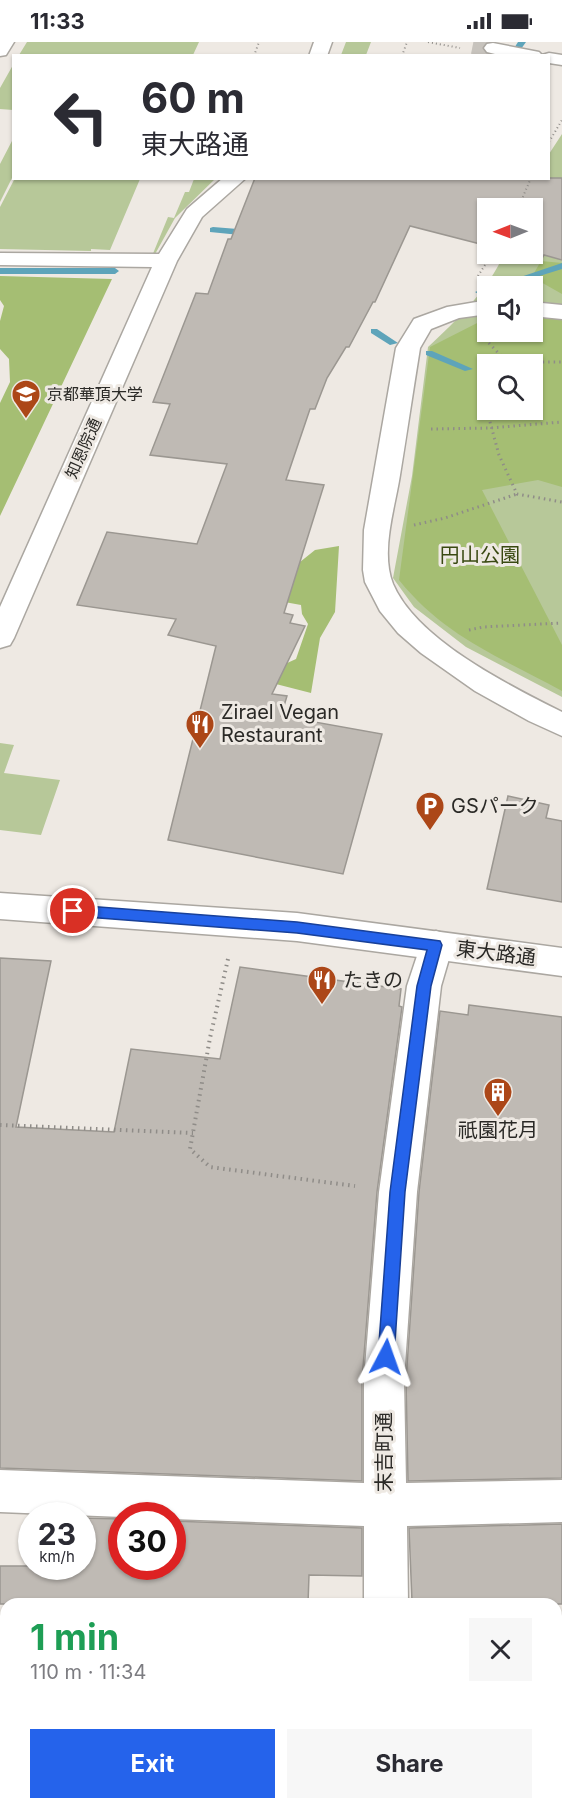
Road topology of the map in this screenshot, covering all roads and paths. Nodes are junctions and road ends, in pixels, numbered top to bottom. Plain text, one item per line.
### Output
1 (5, 42) edge
2 (428, 42) edge
3 (465, 48) dead end
4 (493, 48) dead end
5 (0, 51) edge
6 (523, 54) edge
7 (562, 120) edge
8 (550, 140) edge
9 (234, 180) edge
10 (530, 180) edge
11 (522, 198) edge
12 (0, 259) edge
13 (166, 261) junction
14 (477, 309) edge
15 (543, 310) edge
16 (562, 312) edge
17 (543, 362) edge
18 (562, 362) edge
19 (488, 420) edge
20 (562, 422) edge
21 (490, 428) junction
22 (395, 432) junction
23 (517, 494) junction
24 (562, 502) edge
25 (378, 533) junction
26 (562, 622) edge
27 (0, 638) edge
28 (424, 641) junction
29 (562, 726) edge
30 (0, 906) edge
31 (436, 945) junction
32 (228, 955) dead end
33 (562, 962) edge
34 (0, 1125) edge
35 (193, 1133) junction
36 (398, 1192) junction
37 (0, 1491) edge
38 (562, 1501) edge
39 (384, 1505) junction
40 (386, 1598) edge

1 - 5 street
2 - 3 path
4 - 6 street
7 - 8 path
9 - 13 street, 知恩院通
10 - 11 path
12 - 13 street
13 - 27 street, 知恩院通
14 - 22 street
15 - 16 street
17 - 18 path
19 - 21 path
20 - 21 path
21 - 22 path
21 - 23 path
22 - 25 street
23 - 24 path
23 - 25 path
25 - 28 street
26 - 28 path
28 - 29 street
30 - 31 street, 東大路通
31 - 33 street, 東大路通
31 - 36 street, 末吉町通
32 - 35 path
34 - 35 path
35 - 36 path
36 - 39 street, 末吉町通
37 - 39 street
38 - 39 street
39 - 40 street, 末吉町通

